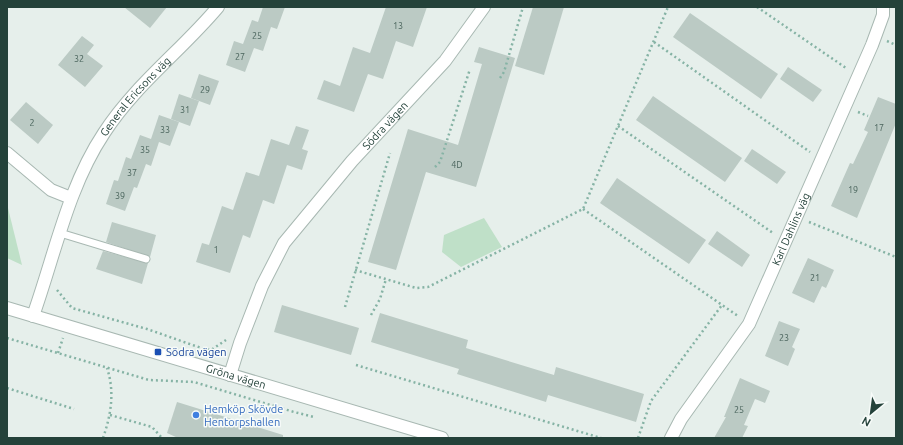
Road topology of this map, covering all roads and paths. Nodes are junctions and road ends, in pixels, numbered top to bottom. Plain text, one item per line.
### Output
1 (218, 7) edge
2 (484, 7) edge
3 (523, 7) edge
4 (668, 7) edge
5 (757, 7) edge
6 (883, 7) edge
7 (886, 40) dead end
8 (654, 42) junction
9 (896, 45) edge
10 (470, 69) dead end
11 (858, 76) junction
12 (500, 78) dead end
13 (854, 110) dead end
14 (868, 116) dead end
15 (618, 126) junction
16 (7, 153) edge
17 (390, 153) dead end
18 (822, 160) junction
19 (435, 167) dead end
20 (71, 198) junction
21 (583, 209) junction
22 (806, 221) dead end
23 (60, 233) junction
24 (785, 242) junction
25 (896, 257) edge
26 (146, 259) dead end
27 (355, 270) junction
28 (386, 279) junction
29 (56, 285) dead end
30 (722, 305) junction
31 (345, 307) dead end
32 (7, 308) edge
33 (370, 315) dead end
34 (33, 316) junction
35 (749, 324) junction
36 (64, 334) dead end
37 (7, 338) edge
38 (228, 338) dead end
39 (58, 353) junction
40 (356, 365) dead end
41 (106, 368) junction
42 (230, 375) junction
43 (7, 388) edge
44 (74, 409) dead end
45 (110, 415) junction
46 (320, 418) dead end
47 (103, 438) edge
48 (162, 438) edge
49 (442, 438) edge
50 (601, 438) edge
51 (638, 438) edge
52 (671, 438) edge

1 - 20 street, General Ericsons väg
2 - 42 street, Södra vägen
3 - 12 path
4 - 8 path
5 - 11 path
6 - 11 street, Karl Dahlins väg
7 - 9 path
8 - 15 path
8 - 18 path
10 - 19 path
11 - 18 street, Karl Dahlins väg
13 - 14 path
15 - 21 path
15 - 24 path
16 - 20 street
17 - 27 path
18 - 24 street, Karl Dahlins väg
20 - 23 street, General Ericsons väg
21 - 28 path
21 - 30 path
22 - 25 path
23 - 26 lane
23 - 34 street, General Ericsons väg
24 - 35 street, Karl Dahlins väg
27 - 28 path
27 - 31 path
28 - 33 path
29 - 38 path
30 - 35 path
30 - 51 path
32 - 34 street, Gröna vägen
34 - 42 street, Gröna vägen
35 - 52 street, Karl Dahlins väg
36 - 39 path
37 - 39 path
39 - 41 path
40 - 50 path
41 - 45 path
41 - 46 path
42 - 49 street, Gröna vägen
43 - 44 path
45 - 47 path
45 - 48 path

